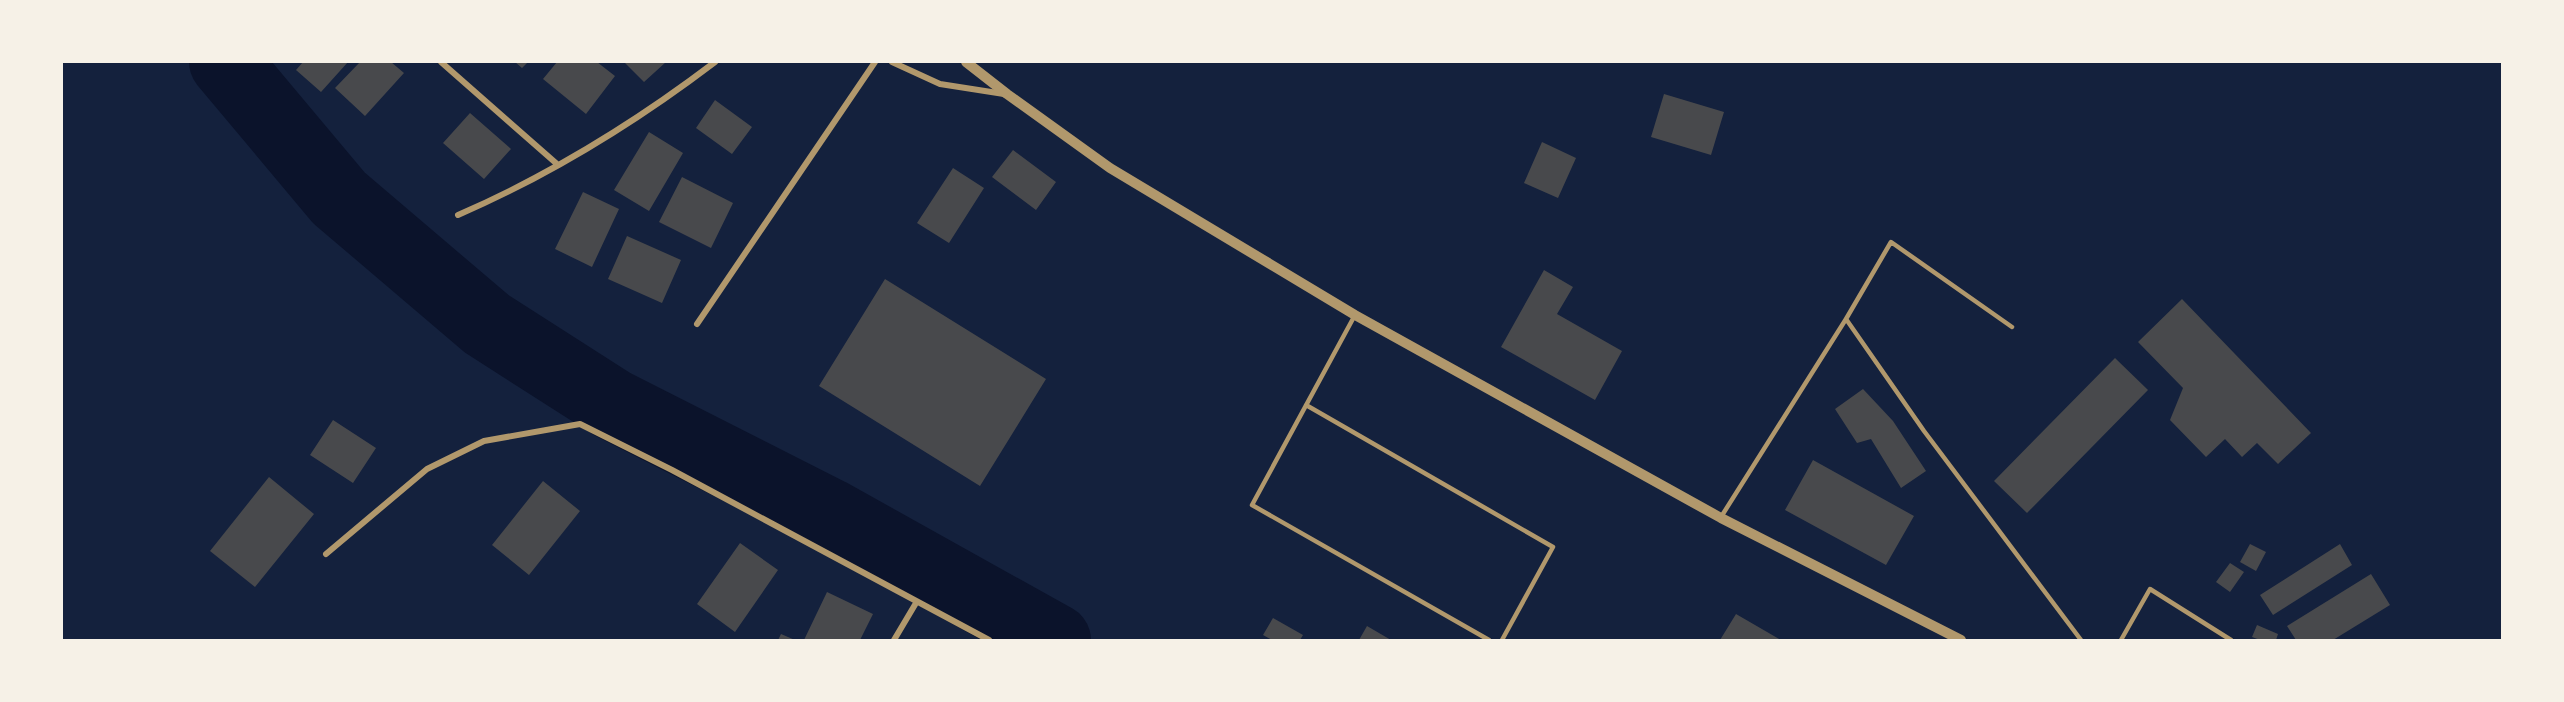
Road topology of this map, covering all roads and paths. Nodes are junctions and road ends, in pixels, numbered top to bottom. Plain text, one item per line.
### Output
1 (441, 62) edge
2 (715, 62) edge
3 (875, 62) edge
4 (892, 62) edge
5 (966, 62) edge
6 (1007, 94) junction
7 (557, 164) junction
8 (458, 215) dead end
9 (1354, 315) junction
10 (1846, 319) junction
11 (697, 324) dead end
12 (2012, 327) dead end
13 (1306, 405) junction
14 (1721, 518) junction
15 (326, 555) dead end
16 (916, 603) junction
17 (894, 640) edge
18 (989, 640) edge
19 (1489, 640) edge
20 (1502, 640) edge
21 (1961, 640) edge
22 (2081, 640) edge
23 (2121, 640) edge
24 (2231, 640) edge

1 - 7 street
2 - 7 street
3 - 11 street
4 - 6 street
5 - 6 street
6 - 9 street
7 - 8 street
9 - 13 lane
9 - 14 street
10 - 12 lane
10 - 14 lane
10 - 22 lane
13 - 19 lane
13 - 20 lane
14 - 21 street
15 - 16 street
16 - 17 street
16 - 18 street
23 - 24 lane

